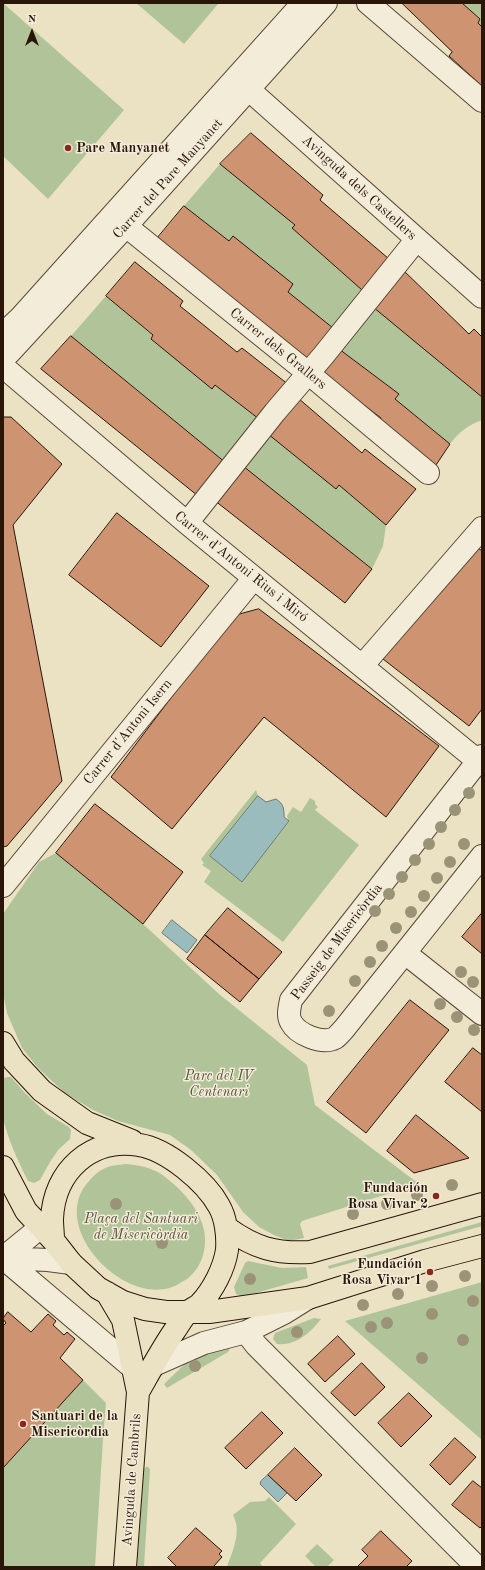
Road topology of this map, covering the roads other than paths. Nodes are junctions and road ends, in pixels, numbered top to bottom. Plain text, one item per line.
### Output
1 (303, 3) edge
2 (326, 3) edge
3 (368, 3) edge
4 (242, 84) junction
5 (482, 101) edge
6 (126, 226) junction
7 (417, 239) junction
8 (482, 297) edge
9 (5, 355) edge
10 (308, 373) junction
11 (428, 473) dead end
12 (187, 523) junction
13 (482, 528) edge
14 (254, 578) junction
15 (362, 666) junction
16 (480, 758) edge
17 (482, 856) edge
18 (3, 886) edge
19 (405, 953) junction
20 (482, 1014) edge
21 (3, 1043) edge
22 (141, 1145) junction
23 (3, 1167) edge
24 (482, 1204) edge
25 (49, 1228) junction
26 (226, 1228) junction
27 (482, 1246) edge
28 (3, 1255) edge
29 (3, 1258) edge
30 (71, 1263) junction
31 (107, 1293) junction
32 (308, 1298) junction
33 (188, 1312) junction
34 (246, 1332) junction
35 (154, 1365) junction
36 (132, 1367) junction
37 (138, 1392) junction
38 (125, 1567) edge
39 (477, 1567) edge

1 - 4 street, Carrer del Pare Manyanet
2 - 4 street, Carrer del Pare Manyanet
3 - 5 street
4 - 6 street, Carrer del Pare Manyanet
4 - 7 street, Avinguda dels Castellers
4 - 9 street, Carrer del Pare Manyanet
6 - 9 street, Carrer del Pare Manyanet
6 - 10 street, Carrer dels Grallers
7 - 8 street, Avinguda dels Castellers
7 - 10 street
9 - 12 street, Carrer d'Antoni Rius i Miró
10 - 11 street, Carrer dels Grallers
10 - 12 street
12 - 14 street, Carrer d'Antoni Rius i Miró
13 - 15 street
14 - 15 street, Carrer d'Antoni Rius i Miró
14 - 18 street, Carrer d'Antoni Isern
15 - 16 street, Carrer d'Antoni Rius i Miró
16 - 19 street, Passeig de Misericòrdia
17 - 19 street, Passeig de Misericòrdia
19 - 20 street
21 - 22 main road
22 - 25 main road
22 - 26 main road
23 - 25 main road
24 - 26 main road
25 - 29 street
25 - 30 main road
26 - 33 main road
27 - 32 main road
28 - 29 street
29 - 30 street
29 - 36 street
30 - 31 main road
31 - 33 main road
31 - 36 main road
32 - 33 main road
32 - 34 street
33 - 35 main road
34 - 35 street
34 - 39 street
35 - 37 main road
36 - 37 main road
37 - 38 main road, Avinguda de Cambrils

